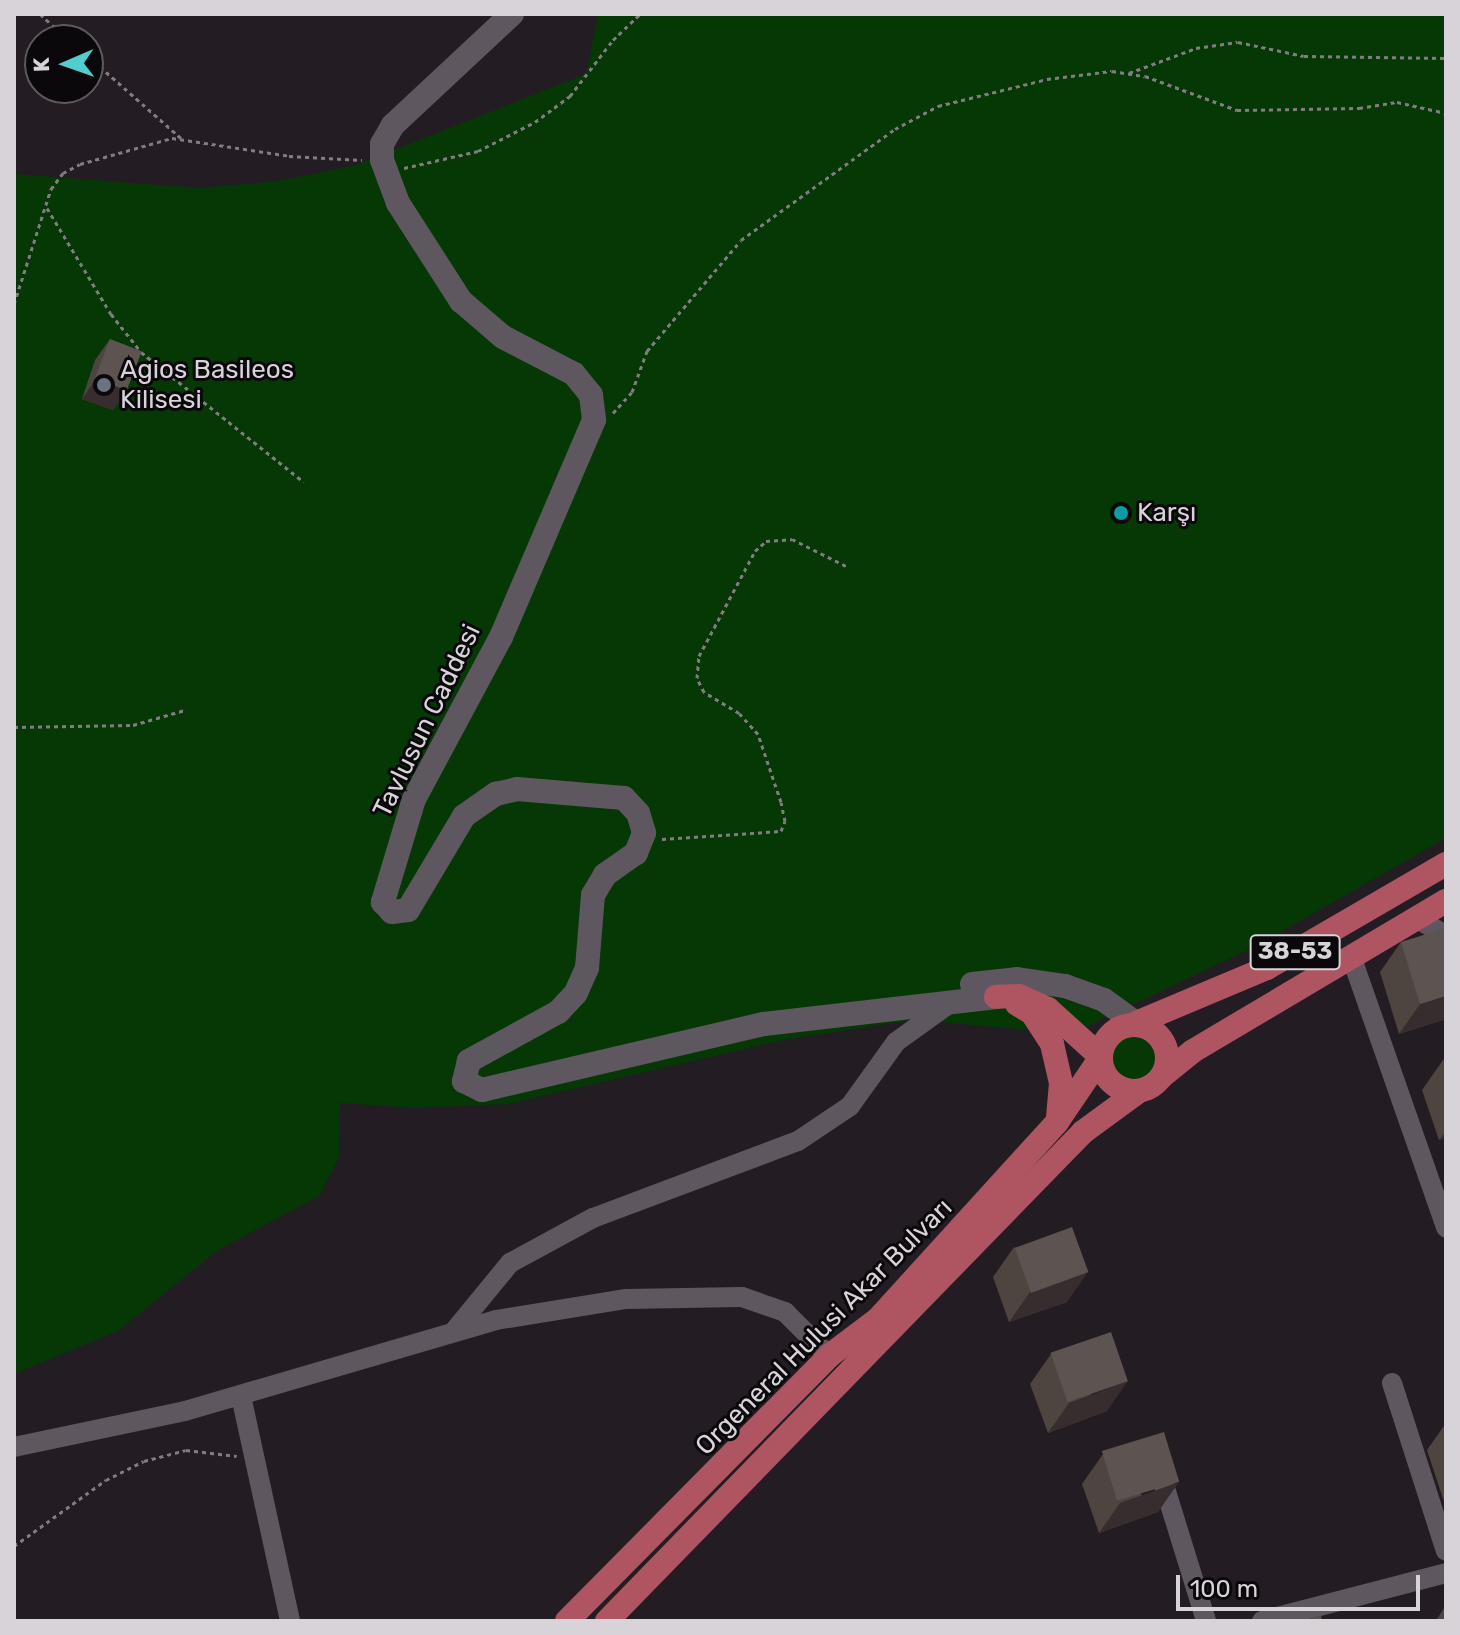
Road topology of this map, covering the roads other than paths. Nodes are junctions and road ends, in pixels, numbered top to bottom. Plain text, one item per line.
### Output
1 (512, 14) edge
2 (1446, 864) edge
3 (1446, 901) edge
4 (1416, 918) junction
5 (1446, 935) edge
6 (1351, 956) junction
7 (996, 997) junction
8 (956, 1000) junction
9 (913, 1004) junction
10 (1136, 1023) junction
11 (1101, 1057) junction
12 (1161, 1077) junction
13 (1139, 1091) junction
14 (1057, 1122) junction
15 (1446, 1228) edge
16 (455, 1330) junction
17 (829, 1356) junction
18 (1392, 1383) dead end
19 (241, 1396) junction
20 (1151, 1444) edge
21 (14, 1447) edge
22 (1446, 1551) edge
23 (1446, 1573) edge
24 (290, 1621) edge
25 (567, 1621) edge
26 (607, 1621) edge
27 (1206, 1621) edge
28 (1262, 1621) edge

1 - 9 street, Tavlusun Caddesi
2 - 10 main road, 38-53
3 - 4 main road
4 - 5 street
4 - 6 main road
6 - 12 main road
6 - 15 street
7 - 8 street
7 - 11 main road
7 - 14 main road
8 - 9 street
8 - 16 street
9 - 10 street
10 - 11 main road
10 - 12 main road
11 - 13 main road
11 - 14 main road, Orgeneral Hulusi Akar Bulvarı
12 - 13 main road
13 - 26 main road, Orgeneral Hulusi Akar Bulvarı
14 - 17 main road, Orgeneral Hulusi Akar Bulvarı
16 - 17 street
16 - 19 street
17 - 25 main road, Orgeneral Hulusi Akar Bulvarı
18 - 22 street
19 - 21 street
19 - 24 street
20 - 27 street
23 - 28 street

